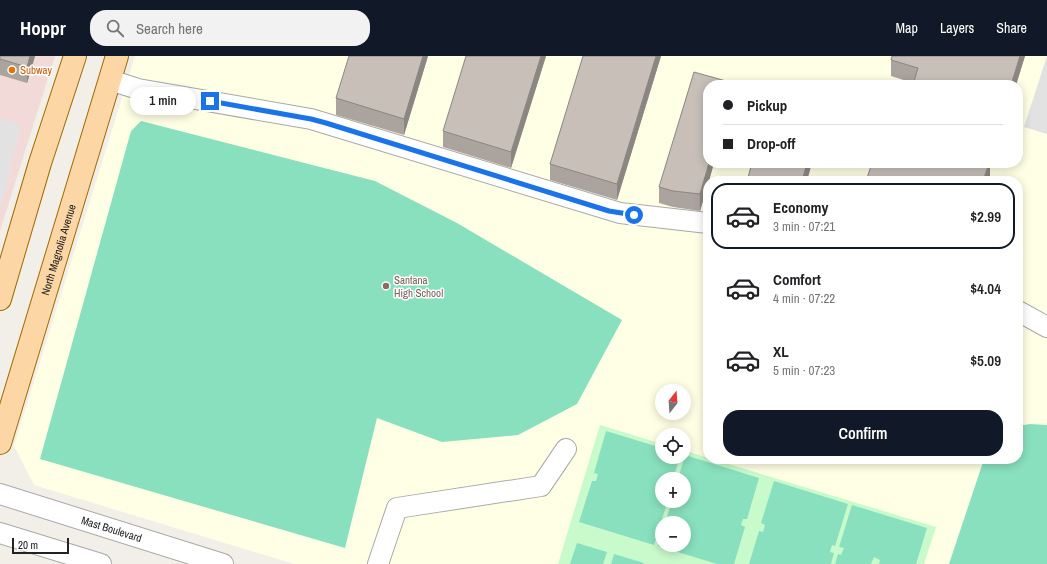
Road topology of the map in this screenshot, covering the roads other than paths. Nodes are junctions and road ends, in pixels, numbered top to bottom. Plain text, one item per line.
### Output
1 (75, 56) edge
2 (117, 56) edge
3 (110, 80) junction
4 (703, 223) edge
5 (0, 299) edge
6 (1023, 314) edge
7 (1047, 327) edge
8 (0, 443) edge
9 (566, 449) dead end
10 (0, 494) edge
11 (0, 533) edge
12 (102, 564) edge
13 (222, 564) edge
14 (378, 564) edge

1 - 5 main road
2 - 3 main road, North Magnolia Avenue
3 - 4 street
3 - 8 main road, North Magnolia Avenue
6 - 7 street
9 - 14 street
10 - 13 street, Mast Boulevard
11 - 12 street

